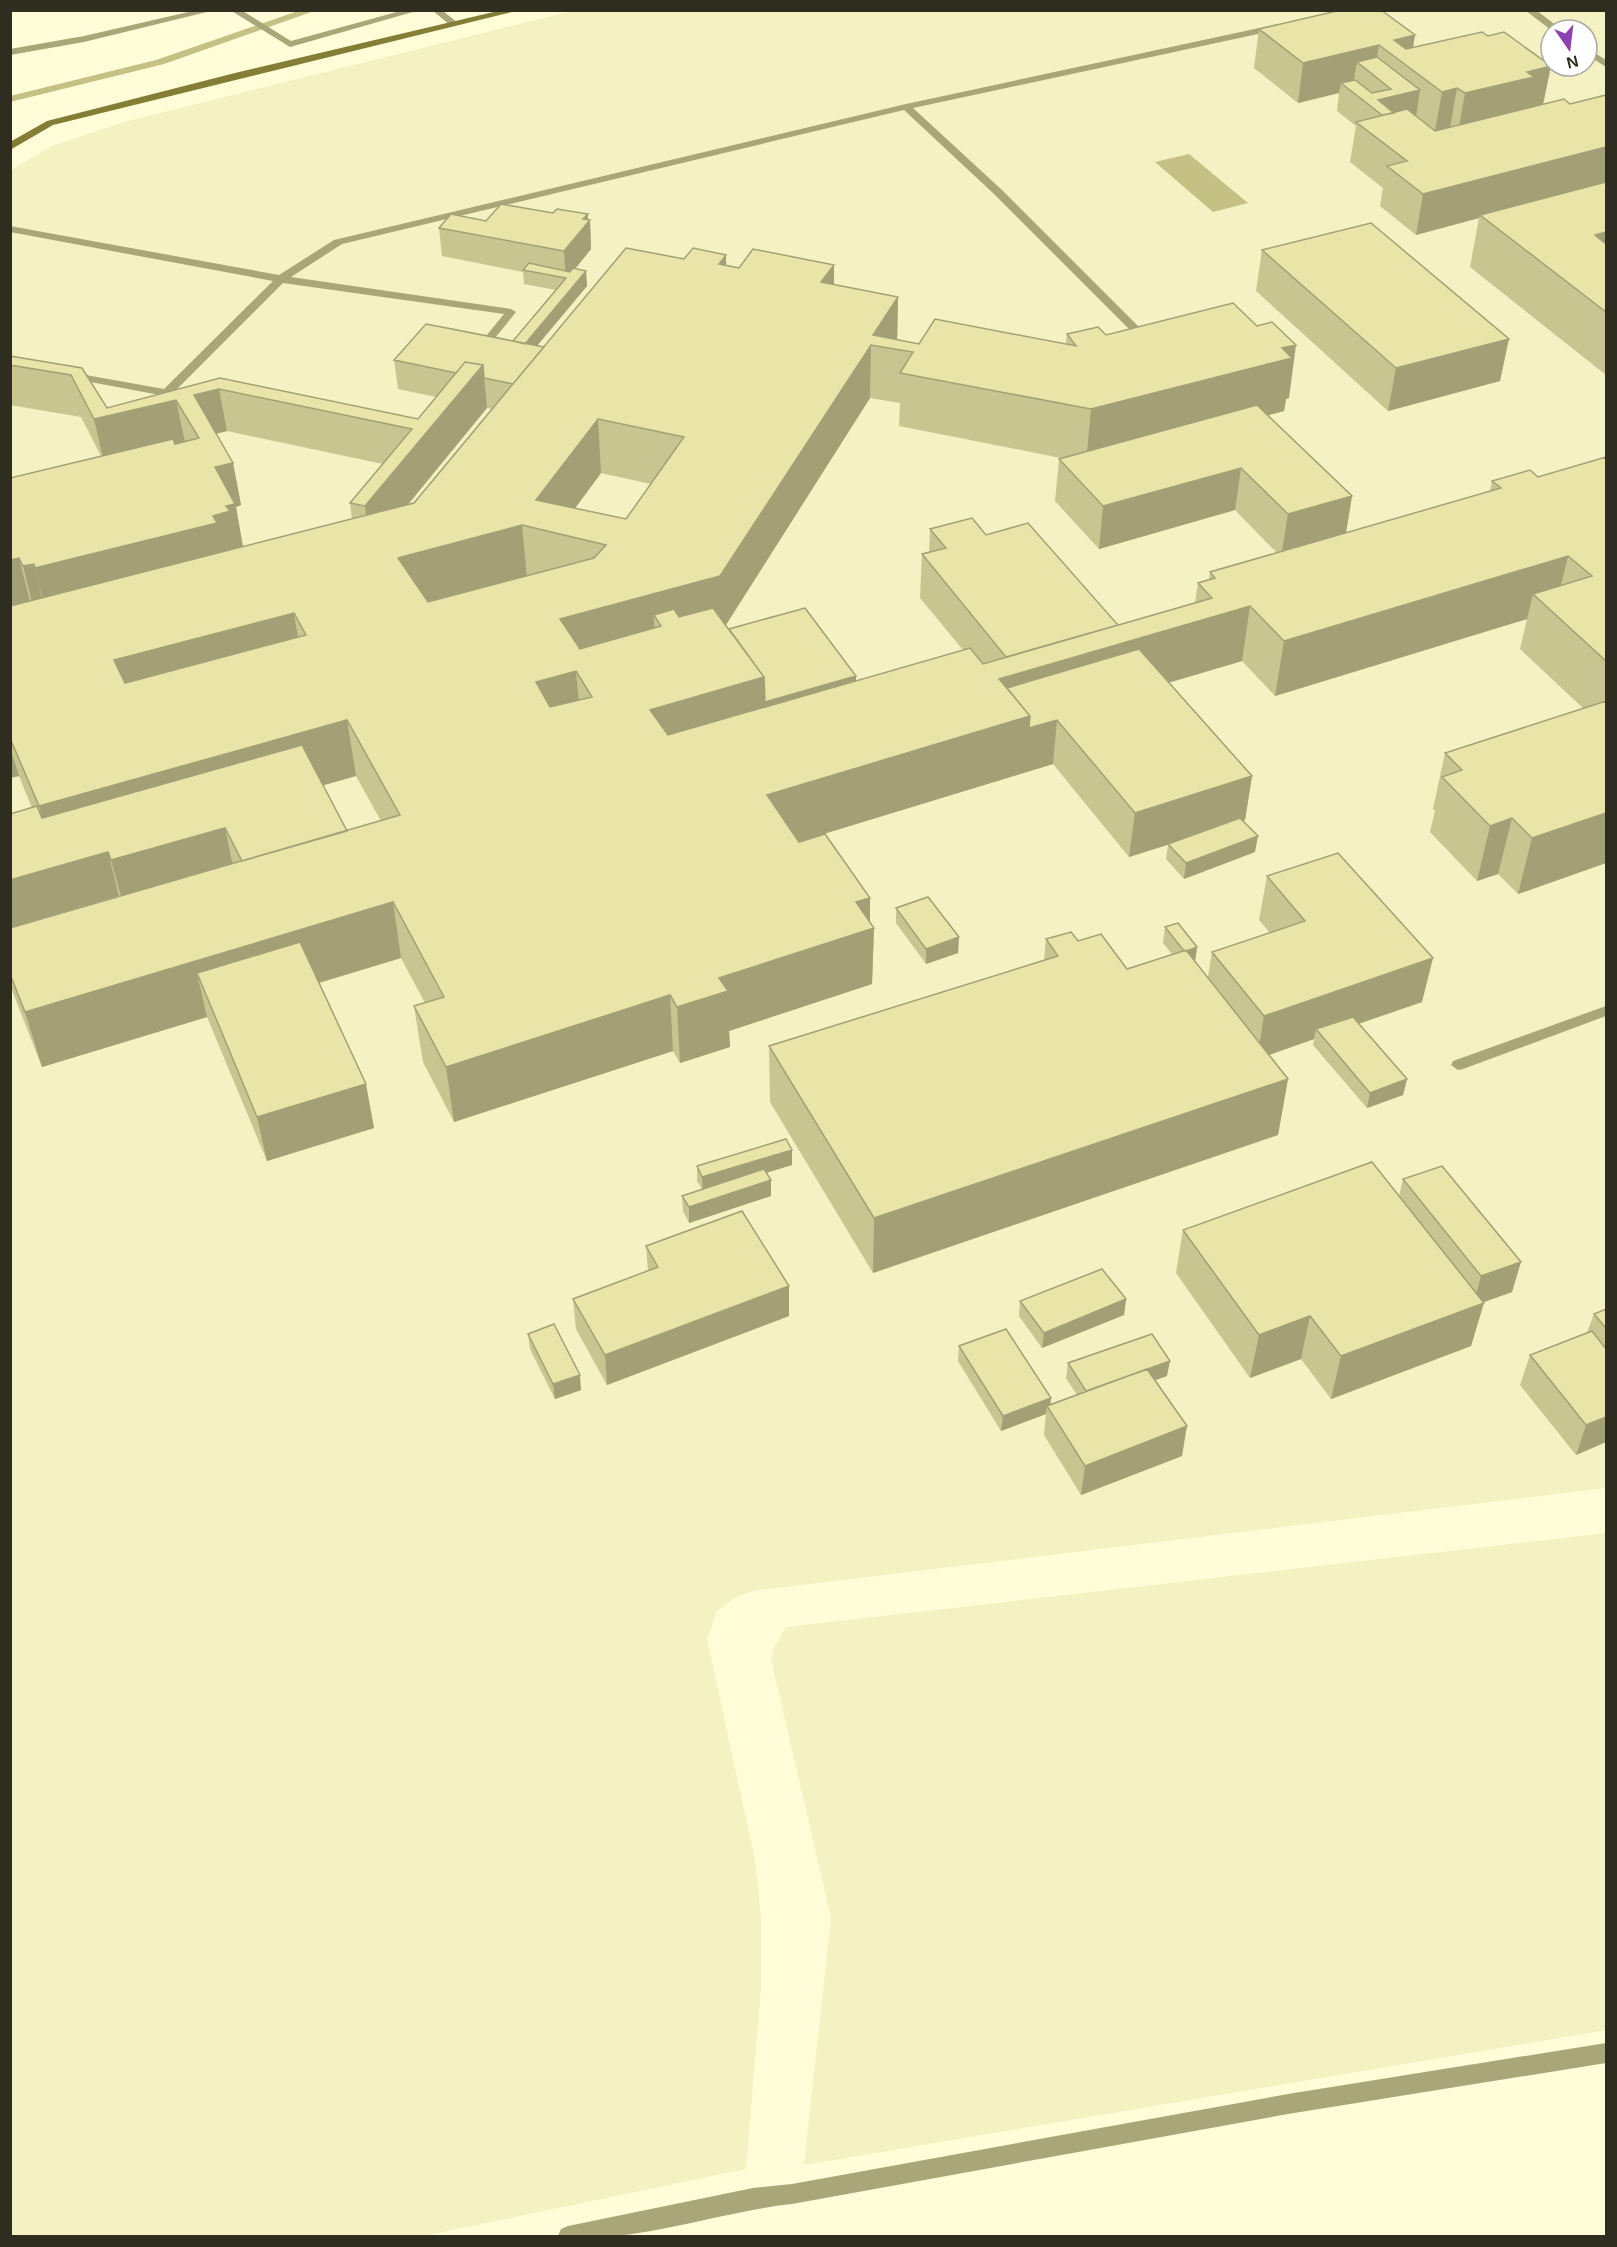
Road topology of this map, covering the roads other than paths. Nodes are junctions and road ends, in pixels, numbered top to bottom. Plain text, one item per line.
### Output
1 (211, 10) edge
2 (234, 10) edge
3 (416, 10) edge
4 (436, 10) edge
5 (516, 10) edge
6 (454, 24) junction
7 (1286, 25) edge
8 (10, 52) edge
9 (906, 107) junction
10 (10, 147) edge
11 (10, 229) edge
12 (281, 279) junction
13 (1146, 340) edge
14 (474, 357) edge
15 (55, 373) edge
16 (166, 394) junction
17 (189, 398) edge
18 (1606, 1011) edge
19 (1458, 1065) dead end
20 (1606, 2053) edge
21 (568, 2236) edge

1 - 8 street
2 - 3 street
4 - 6 street
5 - 6 street
6 - 10 street
7 - 9 street
9 - 12 street
9 - 13 street
11 - 12 street
12 - 14 street
12 - 16 street
15 - 16 street
16 - 17 street
18 - 19 street
20 - 21 street

